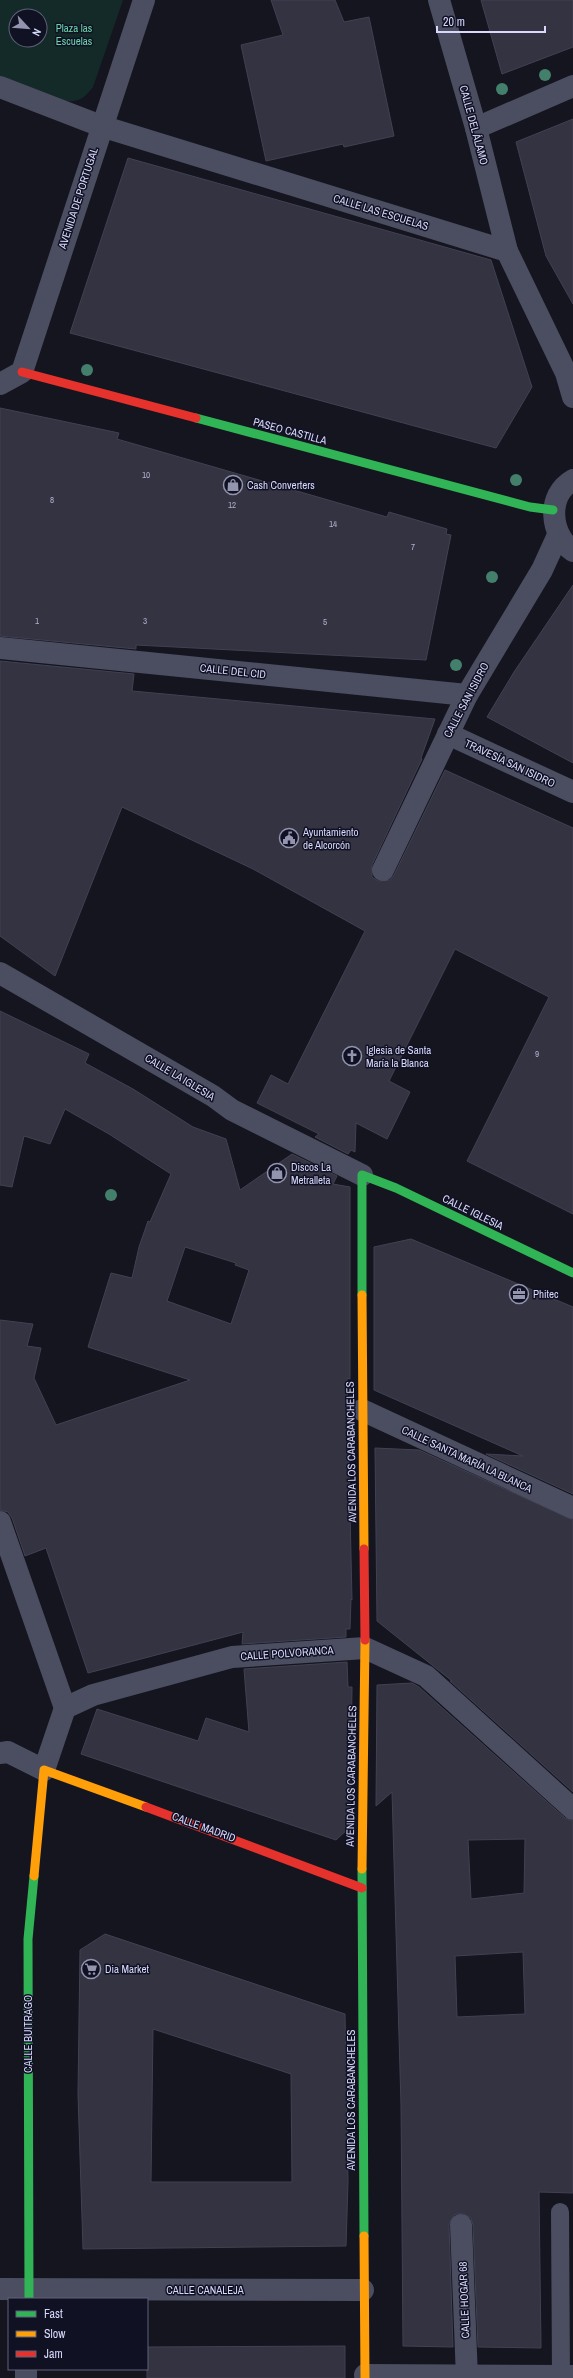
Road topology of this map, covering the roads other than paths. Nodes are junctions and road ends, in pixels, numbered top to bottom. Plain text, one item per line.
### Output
1 (144, 0) edge
2 (439, 0) edge
3 (573, 86) edge
4 (0, 87) edge
5 (101, 126) junction
6 (476, 128) junction
7 (507, 251) junction
8 (569, 370) edge
9 (22, 372) junction
10 (0, 384) edge
11 (573, 397) edge
12 (573, 480) edge
13 (553, 510) junction
14 (558, 535) junction
15 (573, 551) edge
16 (0, 648) edge
17 (467, 695) junction
18 (448, 734) junction
19 (573, 792) edge
20 (383, 870) dead end
21 (0, 973) edge
22 (362, 1175) junction
23 (573, 1273) edge
24 (362, 1410) junction
25 (573, 1508) edge
26 (0, 1522) edge
27 (365, 1648) junction
28 (64, 1708) junction
29 (0, 1754) edge
30 (44, 1770) junction
31 (573, 1809) edge
32 (362, 1888) junction
33 (560, 2212) dead end
34 (461, 2225) dead end
35 (0, 2289) edge
36 (363, 2290) junction
37 (29, 2294) edge
38 (365, 2376) edge
39 (565, 2376) edge
40 (467, 2377) edge

1 - 5 street, AVENIDA DE PORTUGAL
2 - 6 street, CALLE DEL ÁLAMO
3 - 6 street
4 - 5 street
5 - 7 street, CALLE LAS ESCUELAS
5 - 9 street, AVENIDA DE PORTUGAL
6 - 7 street, CALLE DEL ÁLAMO
7 - 8 street
8 - 11 street
9 - 10 street
9 - 13 street, PASEO CASTILLA
12 - 13 street
13 - 14 street
14 - 15 street
14 - 17 street, CALLE SAN ISIDRO
16 - 17 street, CALLE DEL CID
17 - 18 street, CALLE SAN ISIDRO
18 - 19 street, TRAVESÍA SAN ISIDRO
18 - 20 street, CALLE SAN ISIDRO
21 - 22 street, CALLE LA IGLESIA
22 - 23 street, CALLE IGLESIA
22 - 24 street, AVENIDA LOS CARABANCHELES
24 - 25 street, CALLE SANTA MARÍA LA BLANCA
24 - 27 street, AVENIDA LOS CARABANCHELES
26 - 28 street
27 - 28 street, CALLE POLVORANCA
27 - 31 street, CALLE POLVORANCA
27 - 32 street, AVENIDA LOS CARABANCHELES
28 - 30 street
29 - 30 street
30 - 32 street, CALLE MADRID
30 - 37 street, CALLE BUITRAGO
32 - 36 street, AVENIDA LOS CARABANCHELES
33 - 39 lane
34 - 40 street, CALLE HOGAR 68
35 - 37 street, CALLE CANALEJA
36 - 37 street, CALLE CANALEJA
36 - 38 street, AVENIDA LOS CARABANCHELES
38 - 40 street
39 - 40 street

